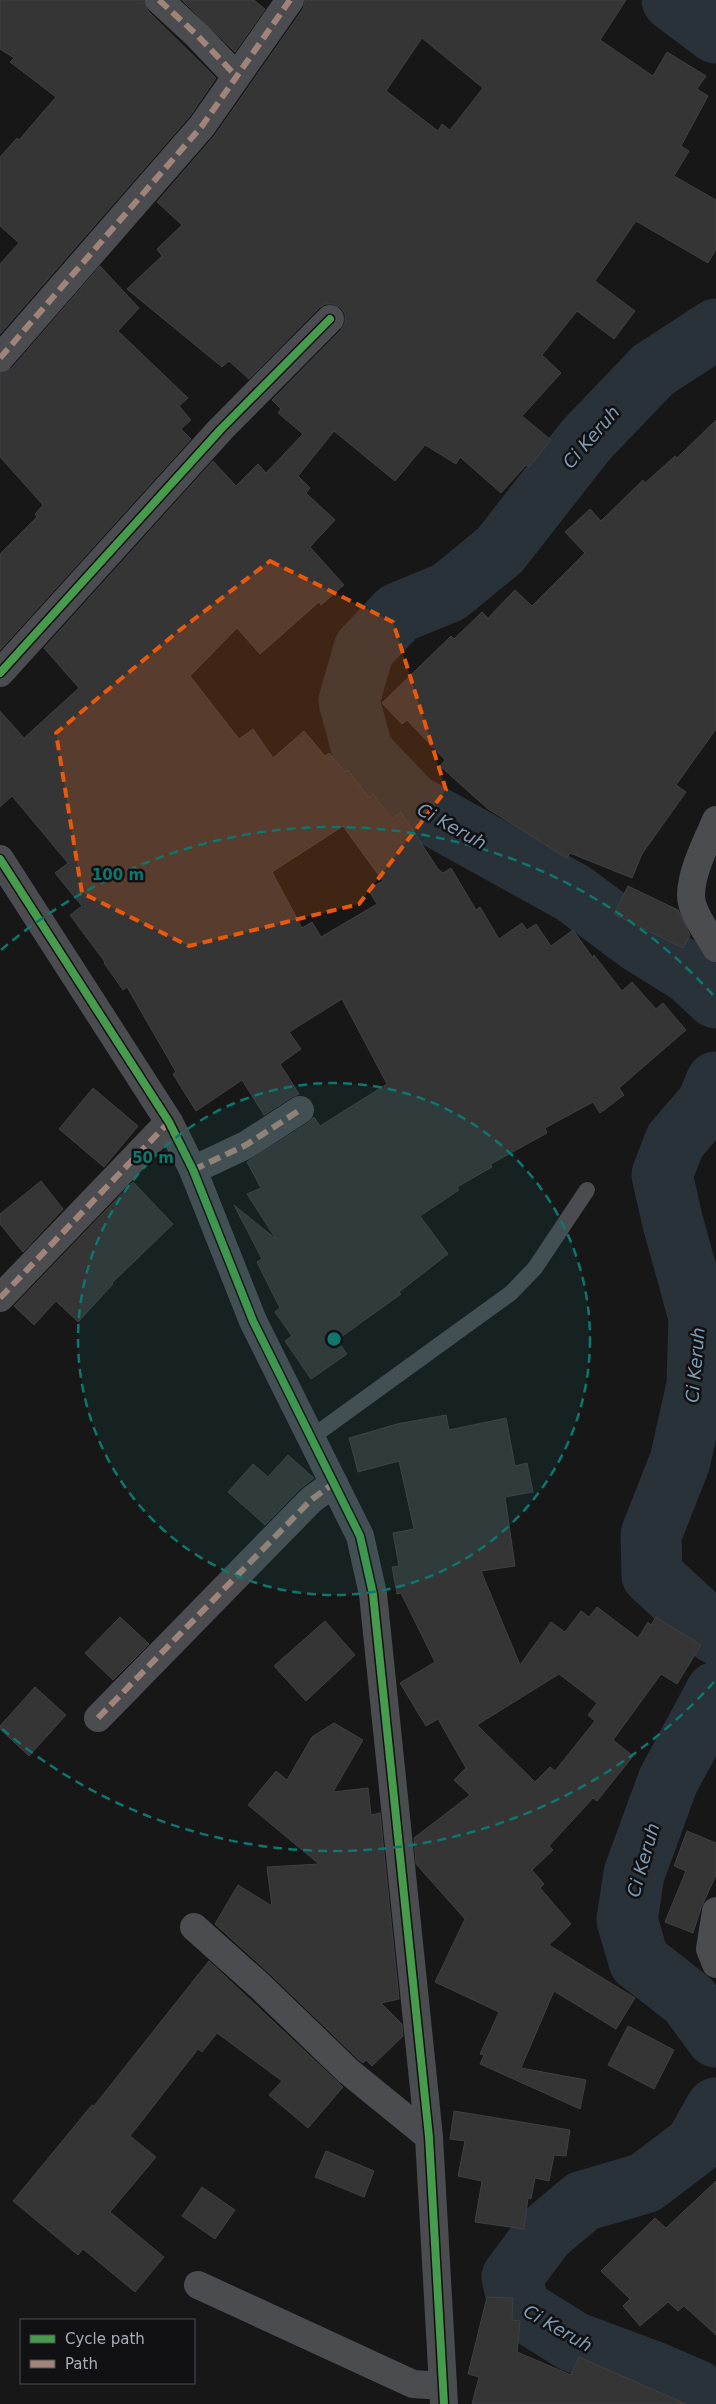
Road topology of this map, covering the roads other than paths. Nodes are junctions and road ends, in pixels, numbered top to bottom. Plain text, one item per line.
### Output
1 (159, 0) edge
2 (290, 0) edge
3 (236, 76) junction
4 (330, 319) dead end
5 (0, 358) edge
6 (0, 673) edge
7 (716, 820) edge
8 (0, 859) edge
9 (716, 948) edge
10 (300, 1110) dead end
11 (159, 1133) junction
12 (193, 1170) junction
13 (587, 1190) dead end
14 (0, 1298) edge
15 (312, 1437) junction
16 (322, 1492) junction
17 (98, 1718) dead end
18 (716, 1911) edge
19 (194, 1927) dead end
20 (716, 1964) edge
21 (429, 2137) junction
22 (198, 2285) dead end
23 (431, 2390) edge

1 - 3 street
2 - 3 street
3 - 5 street
4 - 6 street
7 - 9 street
8 - 11 street
10 - 12 street
11 - 12 street
11 - 14 street
12 - 15 street
13 - 15 lane
15 - 16 street
16 - 17 street
16 - 21 street
18 - 20 street
19 - 21 street
21 - 23 street
22 - 23 street

